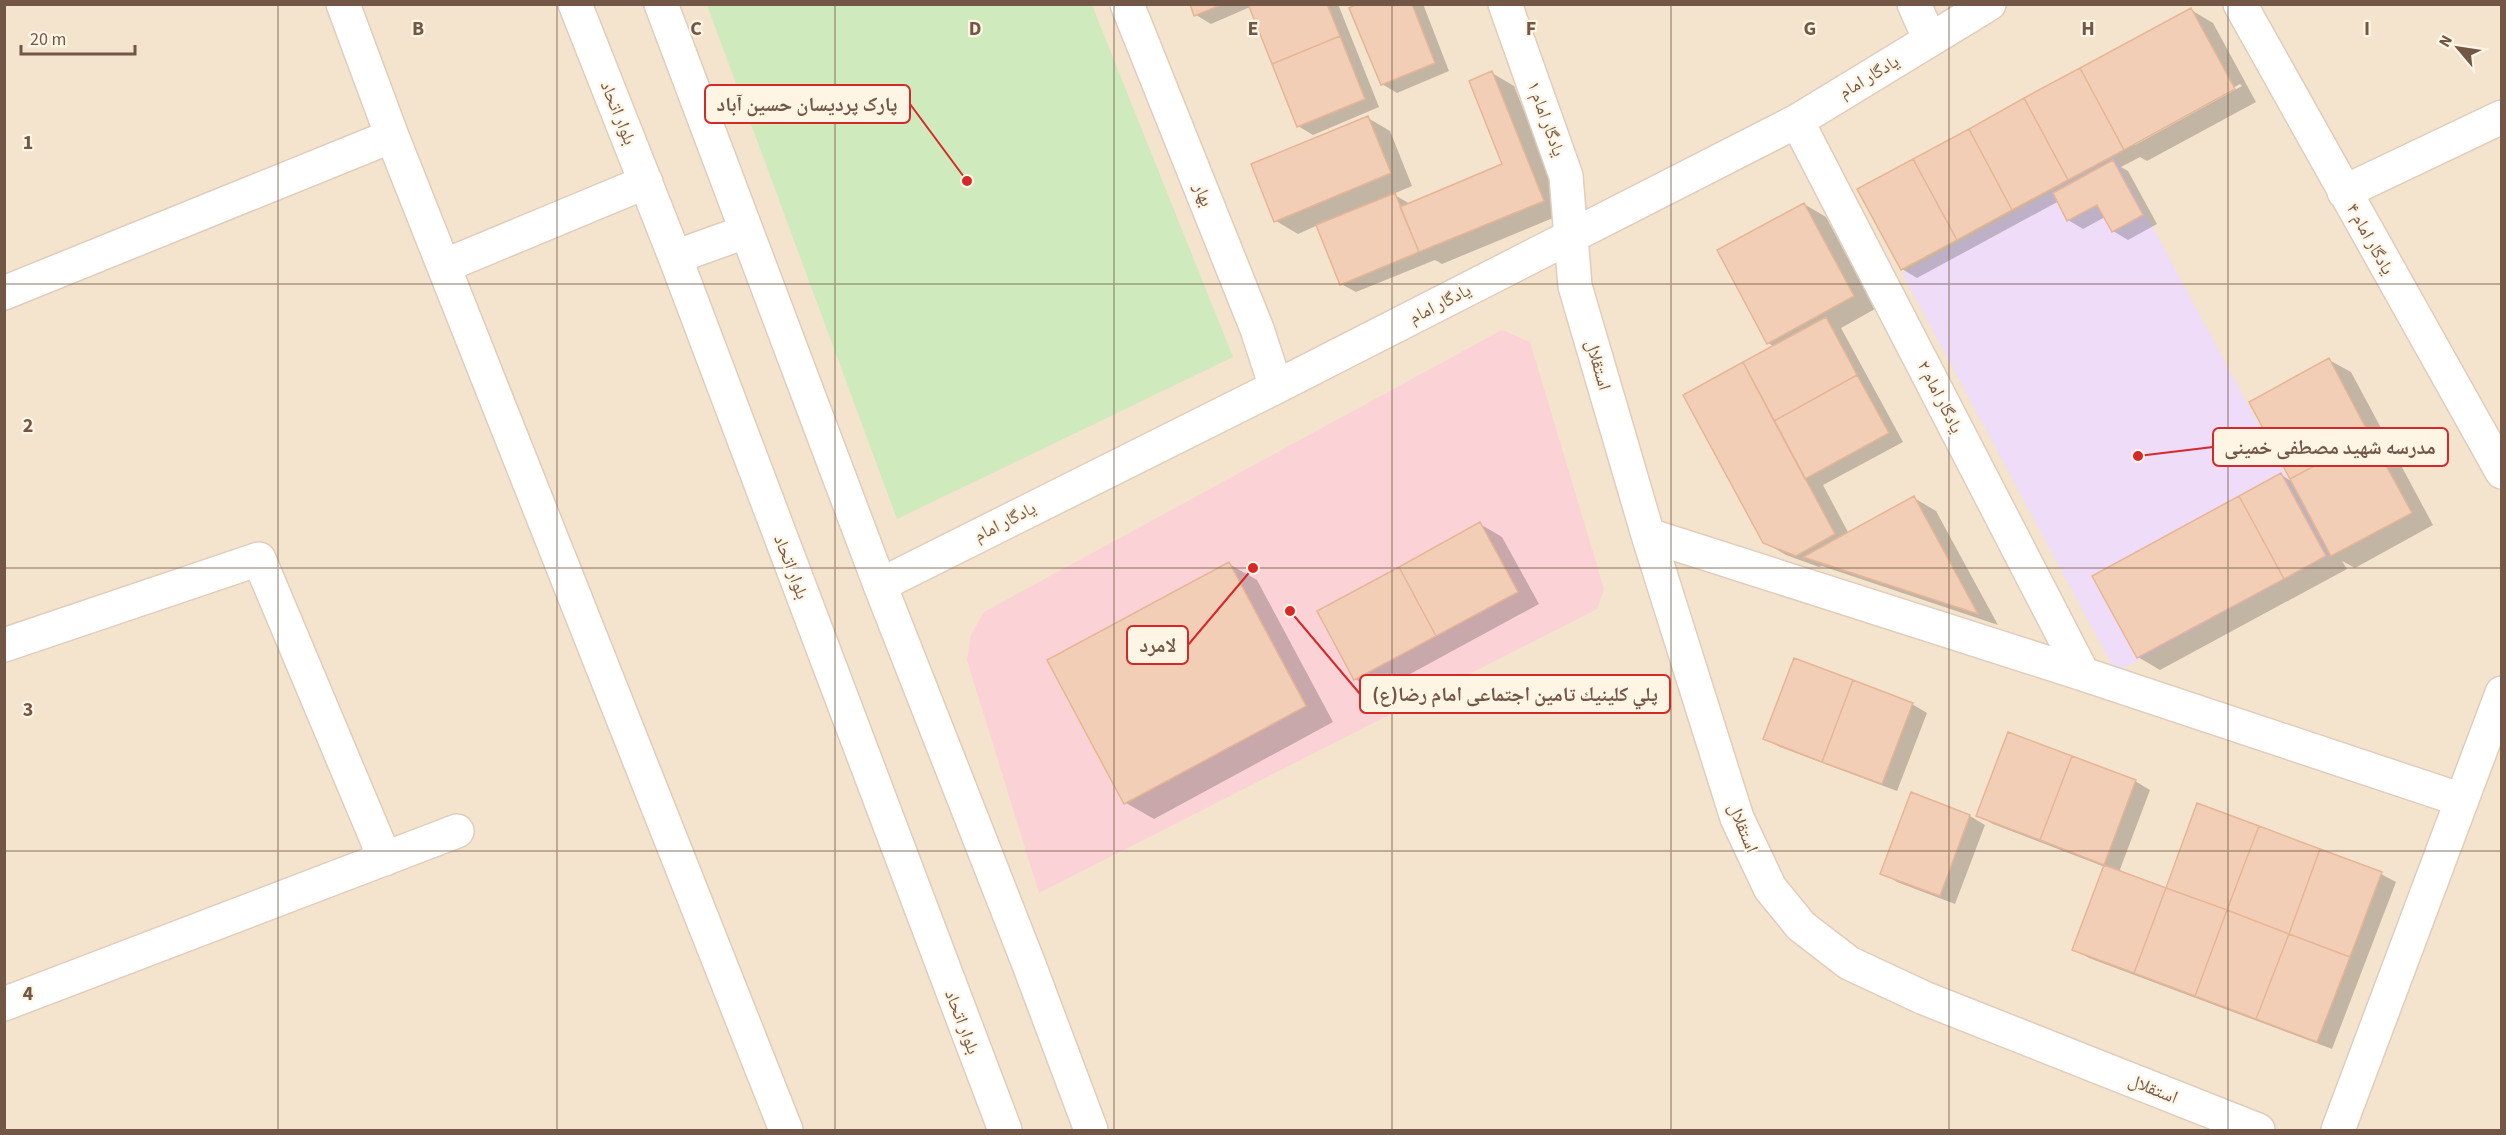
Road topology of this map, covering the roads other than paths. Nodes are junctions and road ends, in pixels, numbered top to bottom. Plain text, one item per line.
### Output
1 (343, 4) edge
2 (575, 4) edge
3 (661, 4) edge
4 (1127, 4) edge
5 (1505, 4) edge
6 (1914, 4) edge
7 (1989, 4) edge
8 (2240, 4) edge
9 (1930, 40) junction
10 (2502, 117) edge
11 (1797, 121) junction
12 (392, 136) junction
13 (645, 182) junction
14 (2344, 192) junction
15 (745, 232) junction
16 (1572, 237) junction
17 (675, 257) junction
18 (444, 266) junction
19 (4, 293) edge
20 (1276, 387) junction
21 (2502, 472) edge
22 (1648, 535) junction
23 (880, 585) junction
24 (4, 645) edge
25 (2083, 674) junction
26 (2502, 693) edge
27 (2493, 740) edge
28 (2462, 800) junction
29 (457, 831) dead end
30 (385, 860) junction
31 (4, 1004) edge
32 (786, 1131) edge
33 (1005, 1131) edge
34 (1091, 1131) edge
35 (2258, 1131) edge
36 (2338, 1131) edge

1 - 12 street
2 - 13 street, بلوار اتحاد
3 - 15 street
4 - 20 street, بهار
5 - 16 street, یادگار امام ۱
6 - 9 street
7 - 9 street, یادگار امام
8 - 14 street, یادگار امام ۴
9 - 11 street, یادگار امام
10 - 14 street
11 - 16 street, یادگار امام
11 - 25 street, یادگار امام ۲
12 - 18 street
12 - 19 street
13 - 17 street, بلوار اتحاد
13 - 18 street
14 - 21 street, یادگار امام ۴
15 - 17 street
15 - 23 street
16 - 20 street, یادگار امام
16 - 22 street, استقلال
17 - 33 street, بلوار اتحاد
18 - 32 street
20 - 23 street, یادگار امام
22 - 25 street
22 - 35 street, استقلال
23 - 34 street
24 - 30 street
25 - 28 street
26 - 27 street
27 - 28 street
28 - 36 street
29 - 30 street
30 - 31 street

